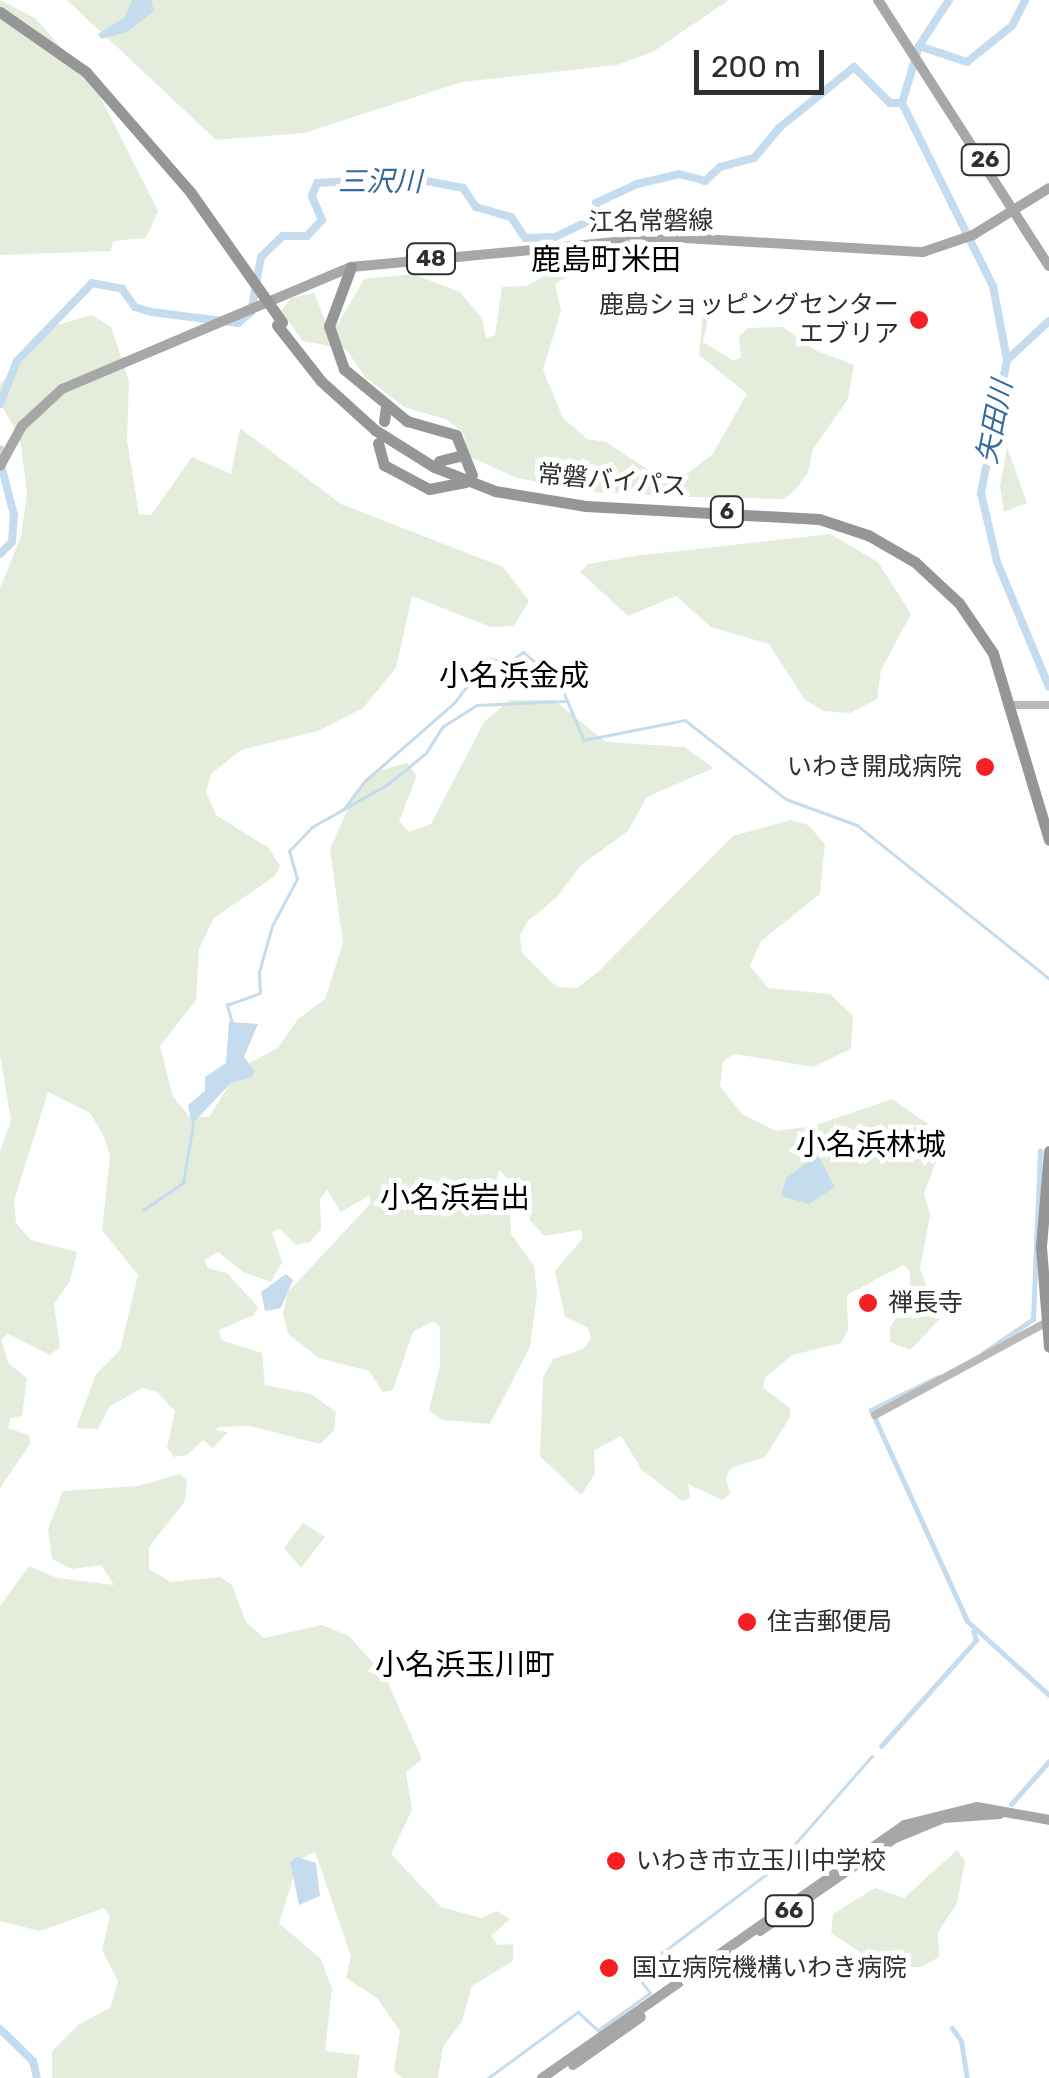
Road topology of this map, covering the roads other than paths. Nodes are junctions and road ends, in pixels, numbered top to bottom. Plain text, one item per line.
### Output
1 (880, 0) edge
2 (0, 12) edge
3 (0, 20) edge
4 (1049, 188) edge
5 (189, 195) junction
6 (1015, 208) junction
7 (1049, 256) edge
8 (1049, 266) edge
9 (351, 267) junction
10 (386, 406) junction
11 (384, 421) dead end
12 (378, 443) dead end
13 (459, 456) junction
14 (437, 464) junction
15 (0, 466) edge
16 (471, 478) junction
17 (437, 490) junction
18 (1016, 705) junction
19 (1049, 705) edge
20 (1049, 815) edge
21 (1049, 840) edge
22 (1049, 1151) edge
23 (1049, 1220) edge
24 (1049, 1274) edge
25 (1047, 1321) edge
26 (1049, 1347) edge
27 (875, 1415) dead end
28 (1049, 1823) edge
29 (542, 2078) edge
30 (554, 2078) edge

1 - 6 main road, 26
2 - 5 highway, 常磐バイパス / 6
3 - 5 highway, 常磐バイパス / 6
4 - 6 main road, 江名常磐線 / 48
5 - 14 highway, 常磐バイパス / 6, bridge
6 - 7 main road, 26
6 - 8 main road, 26
6 - 9 main road, 江名常磐線 / 48
9 - 10 highway
9 - 15 main road, 江名常磐線 / 48
10 - 11 highway
10 - 13 highway
12 - 17 highway
13 - 14 highway
13 - 16 highway
14 - 16 highway, 常磐バイパス / 6
14 - 17 highway
16 - 17 highway
16 - 18 highway, 常磐バイパス / 6
18 - 19 street
18 - 20 highway, 常磐バイパス / 6
18 - 21 highway, 常磐バイパス / 6
22 - 25 highway
23 - 24 highway
25 - 26 highway
25 - 27 street
28 - 29 main road, 66
28 - 30 main road, 66

